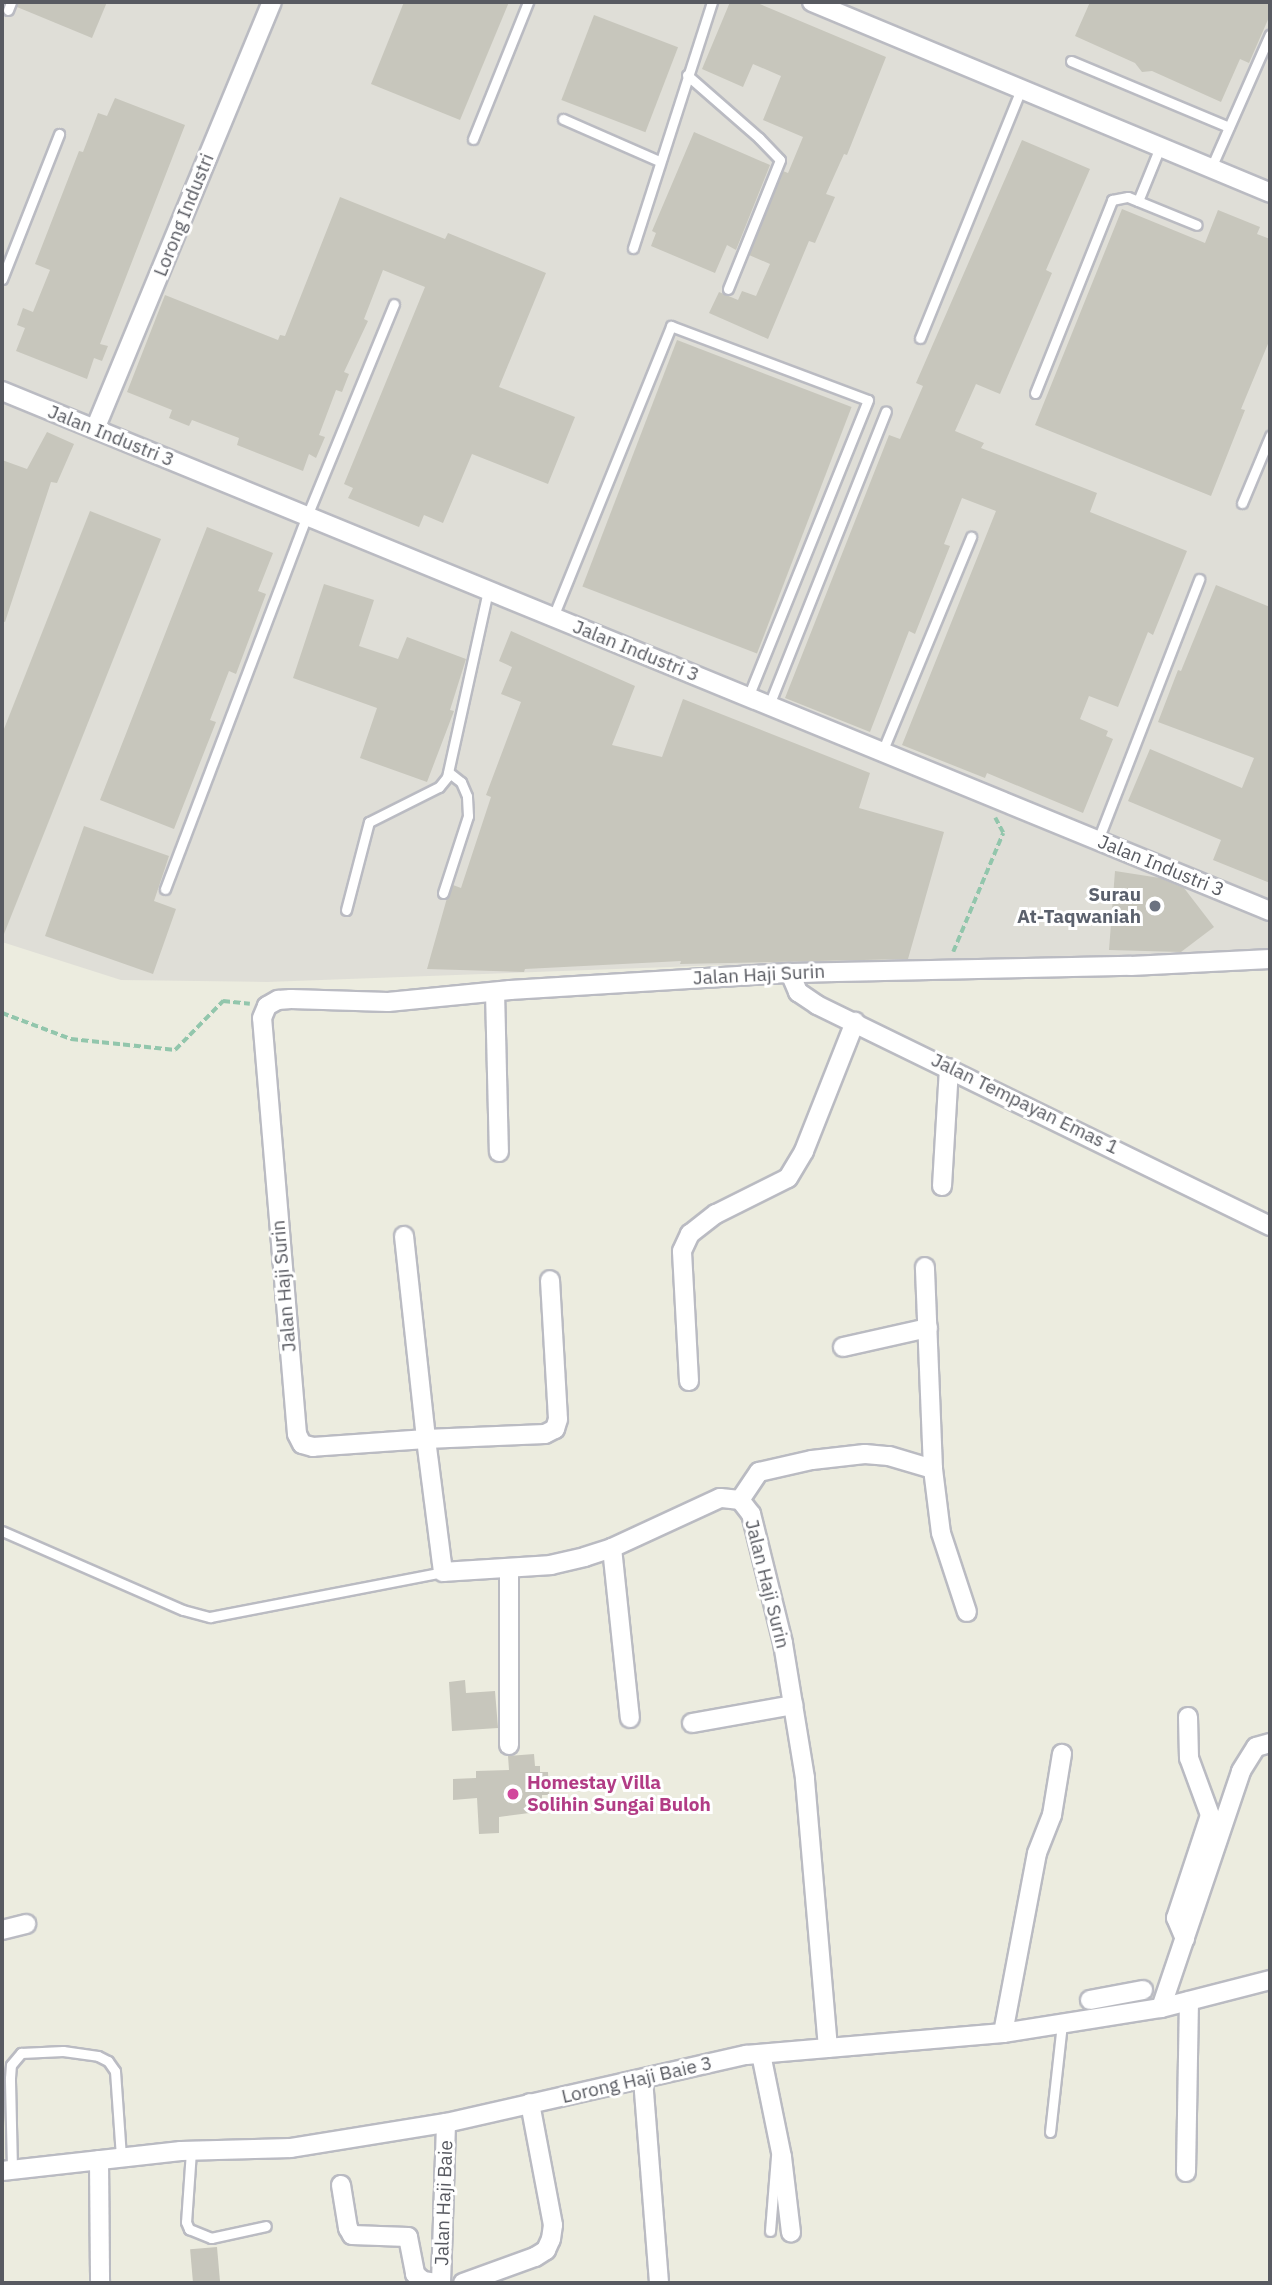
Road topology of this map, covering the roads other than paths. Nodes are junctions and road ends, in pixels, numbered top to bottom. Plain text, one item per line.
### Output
1 (272, 2) edge
2 (528, 2) edge
3 (712, 2) edge
4 (812, 2) edge
5 (832, 6) edge
6 (1270, 34) edge
7 (1071, 61) dead end
8 (687, 75) junction
9 (1021, 89) junction
10 (563, 119) dead end
11 (1229, 127) junction
12 (59, 134) dead end
13 (473, 139) dead end
14 (1160, 147) junction
15 (659, 160) junction
16 (1211, 168) junction
17 (1270, 193) edge
18 (1138, 201) junction
19 (1198, 225) dead end
20 (633, 248) dead end
21 (2, 279) edge
22 (728, 289) dead end
23 (394, 304) dead end
24 (920, 338) dead end
25 (2, 391) edge
26 (1035, 393) dead end
27 (886, 411) dead end
28 (96, 429) junction
29 (1270, 436) edge
30 (1242, 503) dead end
31 (307, 516) junction
32 (971, 537) dead end
33 (1199, 579) dead end
34 (488, 590) junction
35 (553, 617) junction
36 (748, 697) junction
37 (769, 705) junction
38 (882, 752) junction
39 (448, 772) junction
40 (1098, 841) junction
41 (165, 889) dead end
42 (443, 893) dead end
43 (346, 910) dead end
44 (1270, 911) edge
45 (1270, 958) edge
46 (790, 973) junction
47 (495, 992) junction
48 (855, 1022) junction
49 (949, 1068) junction
50 (499, 1152) dead end
51 (942, 1186) dead end
52 (1270, 1226) edge
53 (404, 1236) dead end
54 (925, 1267) dead end
55 (551, 1280) dead end
56 (928, 1328) junction
57 (843, 1347) dead end
58 (689, 1381) dead end
59 (426, 1439) junction
60 (933, 1469) junction
61 (740, 1500) junction
62 (2, 1531) edge
63 (611, 1548) junction
64 (509, 1569) junction
65 (443, 1572) junction
66 (967, 1612) dead end
67 (793, 1705) junction
68 (1188, 1717) dead end
69 (630, 1718) dead end
70 (692, 1723) dead end
71 (1270, 1743) edge
72 (509, 1745) dead end
73 (1062, 1754) dead end
74 (26, 1924) dead end
75 (2, 1930) edge
76 (1185, 1939) junction
77 (1270, 1980) edge
78 (1143, 1990) dead end
79 (1118, 1995) junction
80 (1090, 2000) dead end
81 (1189, 2001) junction
82 (1161, 2008) junction
83 (1118, 2016) junction
84 (1062, 2024) junction
85 (1003, 2033) junction
86 (828, 2048) junction
87 (761, 2054) junction
88 (643, 2079) junction
89 (530, 2103) junction
90 (446, 2123) junction
91 (1050, 2132) dead end
92 (779, 2139) junction
93 (191, 2151) junction
94 (121, 2157) junction
95 (99, 2160) junction
96 (7, 2170) edge
97 (1186, 2172) dead end
98 (341, 2185) dead end
99 (266, 2227) dead end
100 (769, 2231) dead end
101 (791, 2232) dead end
102 (100, 2283) edge
103 (440, 2283) edge
104 (463, 2283) edge
105 (659, 2283) edge

1 - 28 street, Lorong Industri
2 - 13 lane
3 - 8 lane
4 - 5 street
5 - 9 street
6 - 11 lane
7 - 11 lane
8 - 15 lane
8 - 22 lane
9 - 14 street
9 - 24 lane
10 - 15 lane
11 - 16 lane
12 - 21 lane
14 - 16 street
14 - 18 lane
15 - 20 lane
16 - 17 street
18 - 19 lane
18 - 26 lane
23 - 31 lane
25 - 28 street, Jalan Industri 3
27 - 37 lane
28 - 31 street, Jalan Industri 3
29 - 30 lane
31 - 34 street, Jalan Industri 3
31 - 41 lane
32 - 38 lane
33 - 40 lane
34 - 35 street, Jalan Industri 3
34 - 39 lane
35 - 36 street, Jalan Industri 3
35 - 36 lane
36 - 37 street, Jalan Industri 3
37 - 38 street, Jalan Industri 3
38 - 40 street, Jalan Industri 3
39 - 42 lane
39 - 43 lane
40 - 44 street, Jalan Industri 3
45 - 46 street, Jalan Haji Surin
46 - 47 street, Jalan Haji Surin
46 - 48 street, Jalan Tempayan Emas 1
47 - 50 street
47 - 59 street, Jalan Haji Surin
48 - 49 street, Jalan Tempayan Emas 1
48 - 58 street
49 - 51 street
49 - 52 street, Jalan Tempayan Emas 1
53 - 59 street
54 - 56 street
55 - 59 street
56 - 57 street
56 - 60 street
59 - 65 street
60 - 61 street
60 - 66 street
61 - 63 street, Jalan Haji Surin
61 - 67 street, Jalan Haji Surin
62 - 65 lane
63 - 64 street, Jalan Haji Surin
63 - 69 street
64 - 65 street, Jalan Haji Surin
64 - 72 street
67 - 70 street
67 - 86 street, Jalan Haji Surin
68 - 76 street
71 - 76 street
73 - 85 street
74 - 75 street
76 - 82 street
77 - 81 street, Lorong Haji Baie 3
78 - 79 street
79 - 80 street
79 - 83 street
81 - 82 street, Lorong Haji Baie 3
81 - 97 street
82 - 83 street, Lorong Haji Baie 3
83 - 84 street, Lorong Haji Baie 3
84 - 85 street, Lorong Haji Baie 3
84 - 91 lane
85 - 86 street, Lorong Haji Baie 3
86 - 87 street, Lorong Haji Baie 3
87 - 88 street, Lorong Haji Baie 3
87 - 92 street
88 - 89 street, Lorong Haji Baie 3
88 - 105 street
89 - 90 street, Lorong Haji Baie 3
89 - 104 street
90 - 93 street, Lorong Haji Baie 3
90 - 103 street, Jalan Haji Baie
92 - 100 lane
92 - 101 street
93 - 94 street, Lorong Haji Baie 3
93 - 99 lane
94 - 95 street, Lorong Haji Baie 3
94 - 96 lane
95 - 96 street, Lorong Haji Baie 3
95 - 102 street
98 - 103 street

